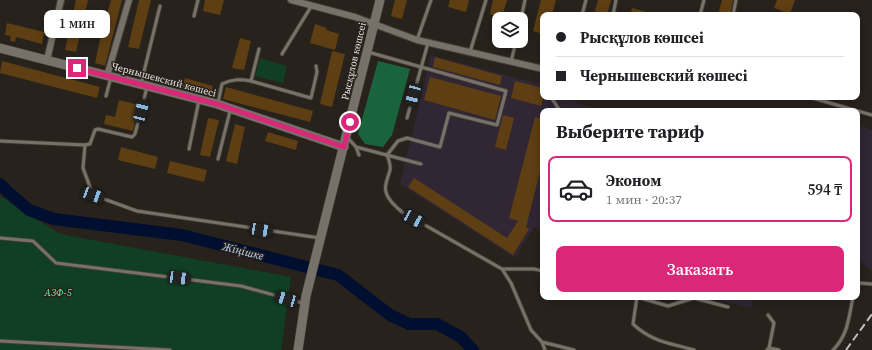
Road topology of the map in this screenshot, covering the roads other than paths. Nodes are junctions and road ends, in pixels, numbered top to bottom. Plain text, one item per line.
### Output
1 (61, 0) edge
2 (129, 0) edge
3 (198, 0) edge
4 (291, 0) edge
5 (380, 0) edge
6 (431, 0) edge
7 (486, 0) edge
8 (525, 0) edge
9 (586, 0) edge
10 (616, 0) edge
11 (704, 0) edge
12 (736, 0) edge
13 (312, 5) junction
14 (160, 6) dead end
15 (522, 12) edge
16 (583, 12) edge
17 (613, 12) edge
18 (701, 12) edge
19 (734, 12) edge
20 (194, 16) dead end
21 (373, 24) junction
22 (417, 40) junction
23 (428, 43) junction
24 (0, 48) edge
25 (514, 48) edge
26 (259, 49) dead end
27 (368, 52) junction
28 (470, 53) junction
29 (282, 54) dead end
30 (47, 60) junction
31 (511, 62) junction
32 (316, 66) dead end
33 (421, 67) junction
34 (540, 68) edge
35 (109, 77) junction
36 (250, 81) junction
37 (144, 86) junction
38 (106, 96) dead end
39 (199, 100) junction
40 (820, 100) edge
41 (217, 104) junction
42 (848, 108) edge
43 (231, 109) junction
44 (860, 112) edge
45 (872, 115) edge
46 (407, 118) dead end
47 (346, 136) junction
48 (0, 141) edge
49 (85, 145) junction
50 (344, 147) junction
51 (356, 147) junction
52 (189, 149) dead end
53 (359, 155) dead end
54 (387, 155) junction
55 (218, 158) dead end
56 (421, 164) dead end
57 (0, 238) edge
58 (319, 240) junction
59 (502, 269) junction
60 (540, 270) edge
61 (860, 283) edge
62 (872, 284) edge
63 (305, 300) junction
64 (637, 300) edge
65 (647, 300) edge
66 (688, 300) edge
67 (702, 300) edge
68 (852, 300) edge
69 (728, 307) dead end
70 (768, 315) dead end
71 (0, 341) edge
72 (542, 342) junction
73 (678, 346) junction
74 (768, 349) edge
75 (170, 350) edge
76 (298, 350) edge
77 (545, 350) edge
78 (574, 350) edge
79 (677, 350) edge
80 (694, 350) edge
81 (779, 350) edge
82 (833, 350) edge

1 - 30 street
2 - 35 street
3 - 20 lane
4 - 13 street
5 - 21 street, Рысқұлов көшсеі
6 - 22 lane
7 - 28 lane
8 - 15 lane
9 - 16 lane
10 - 17 lane
11 - 18 lane
12 - 19 lane
13 - 21 street
13 - 29 lane
14 - 37 lane
21 - 22 street
21 - 27 street, Рысқұлов көшсеі
22 - 23 street
23 - 28 street
23 - 33 lane
24 - 30 street, Чернышевский көшесі
25 - 31 lane
26 - 36 lane
27 - 33 lane
27 - 47 street, Рысқұлов көшсеі
28 - 31 street
30 - 35 street, Чернышевский көшесі
31 - 34 street
32 - 36 lane
33 - 46 lane
33 - 54 lane
35 - 37 street, Чернышевский көшесі
35 - 38 lane
36 - 41 lane
37 - 39 street, Чернышевский көшесі
37 - 49 lane
39 - 41 street, Чернышевский көшесі
39 - 52 lane
40 - 42 lane
41 - 43 street, Чернышевский көшесі
43 - 50 street, Чернышевский көшесі
43 - 55 lane
44 - 45 lane
47 - 50 street, Рысқұлов көшсеі
47 - 51 lane
48 - 49 lane
49 - 58 lane
50 - 58 street, Рысқұлов көшсеі
51 - 53 lane
51 - 54 lane
54 - 56 lane
54 - 59 lane
57 - 63 lane
58 - 63 street, Рысқұлов көшсеі
59 - 60 lane
59 - 72 lane
61 - 62 lane
63 - 76 street, Рысқұлов көшсеі
64 - 73 lane
65 - 66 lane
67 - 69 lane
68 - 82 lane
70 - 74 lane
71 - 75 lane
72 - 77 lane
72 - 78 lane
73 - 79 lane
73 - 80 lane
74 - 81 lane

